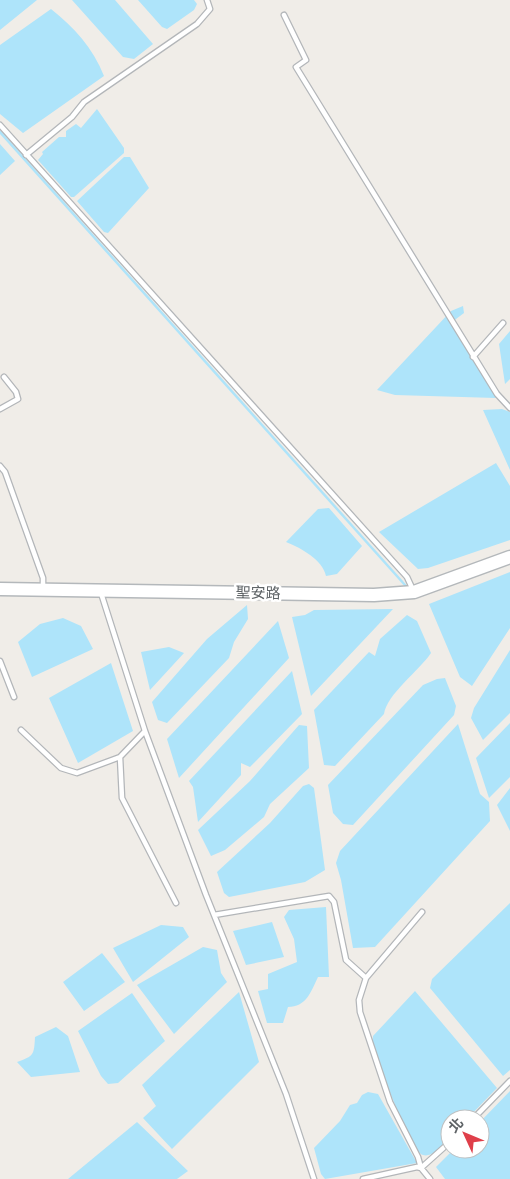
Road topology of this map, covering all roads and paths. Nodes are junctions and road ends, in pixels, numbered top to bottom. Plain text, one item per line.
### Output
1 (207, 0) edge
2 (284, 15) dead end
3 (0, 125) edge
4 (26, 155) junction
5 (502, 322) dead end
6 (473, 357) junction
7 (4, 376) dead end
8 (510, 408) edge
9 (0, 409) edge
10 (0, 466) edge
11 (510, 556) edge
12 (0, 589) edge
13 (100, 589) junction
14 (42, 590) junction
15 (414, 592) junction
16 (0, 661) edge
17 (14, 697) dead end
18 (21, 730) dead end
19 (145, 731) junction
20 (120, 757) junction
21 (176, 903) dead end
22 (422, 912) dead end
23 (214, 915) junction
24 (366, 978) junction
25 (510, 1081) edge
26 (483, 1109) edge
27 (440, 1151) edge
28 (421, 1168) junction
29 (314, 1179) edge
30 (363, 1179) edge
31 (430, 1179) edge

1 - 4 lane
2 - 6 lane
3 - 4 lane
4 - 15 lane
5 - 6 lane
6 - 8 lane
7 - 9 lane
10 - 14 lane
11 - 15 street, 聖安路
12 - 14 street, 聖安路
13 - 14 street, 聖安路
13 - 15 street, 聖安路
13 - 19 lane
16 - 17 lane
18 - 20 lane
19 - 20 lane
19 - 23 lane
20 - 21 lane
22 - 24 lane
23 - 24 lane
23 - 29 lane
24 - 28 lane
25 - 26 lane
27 - 28 lane
28 - 30 lane
28 - 31 lane

